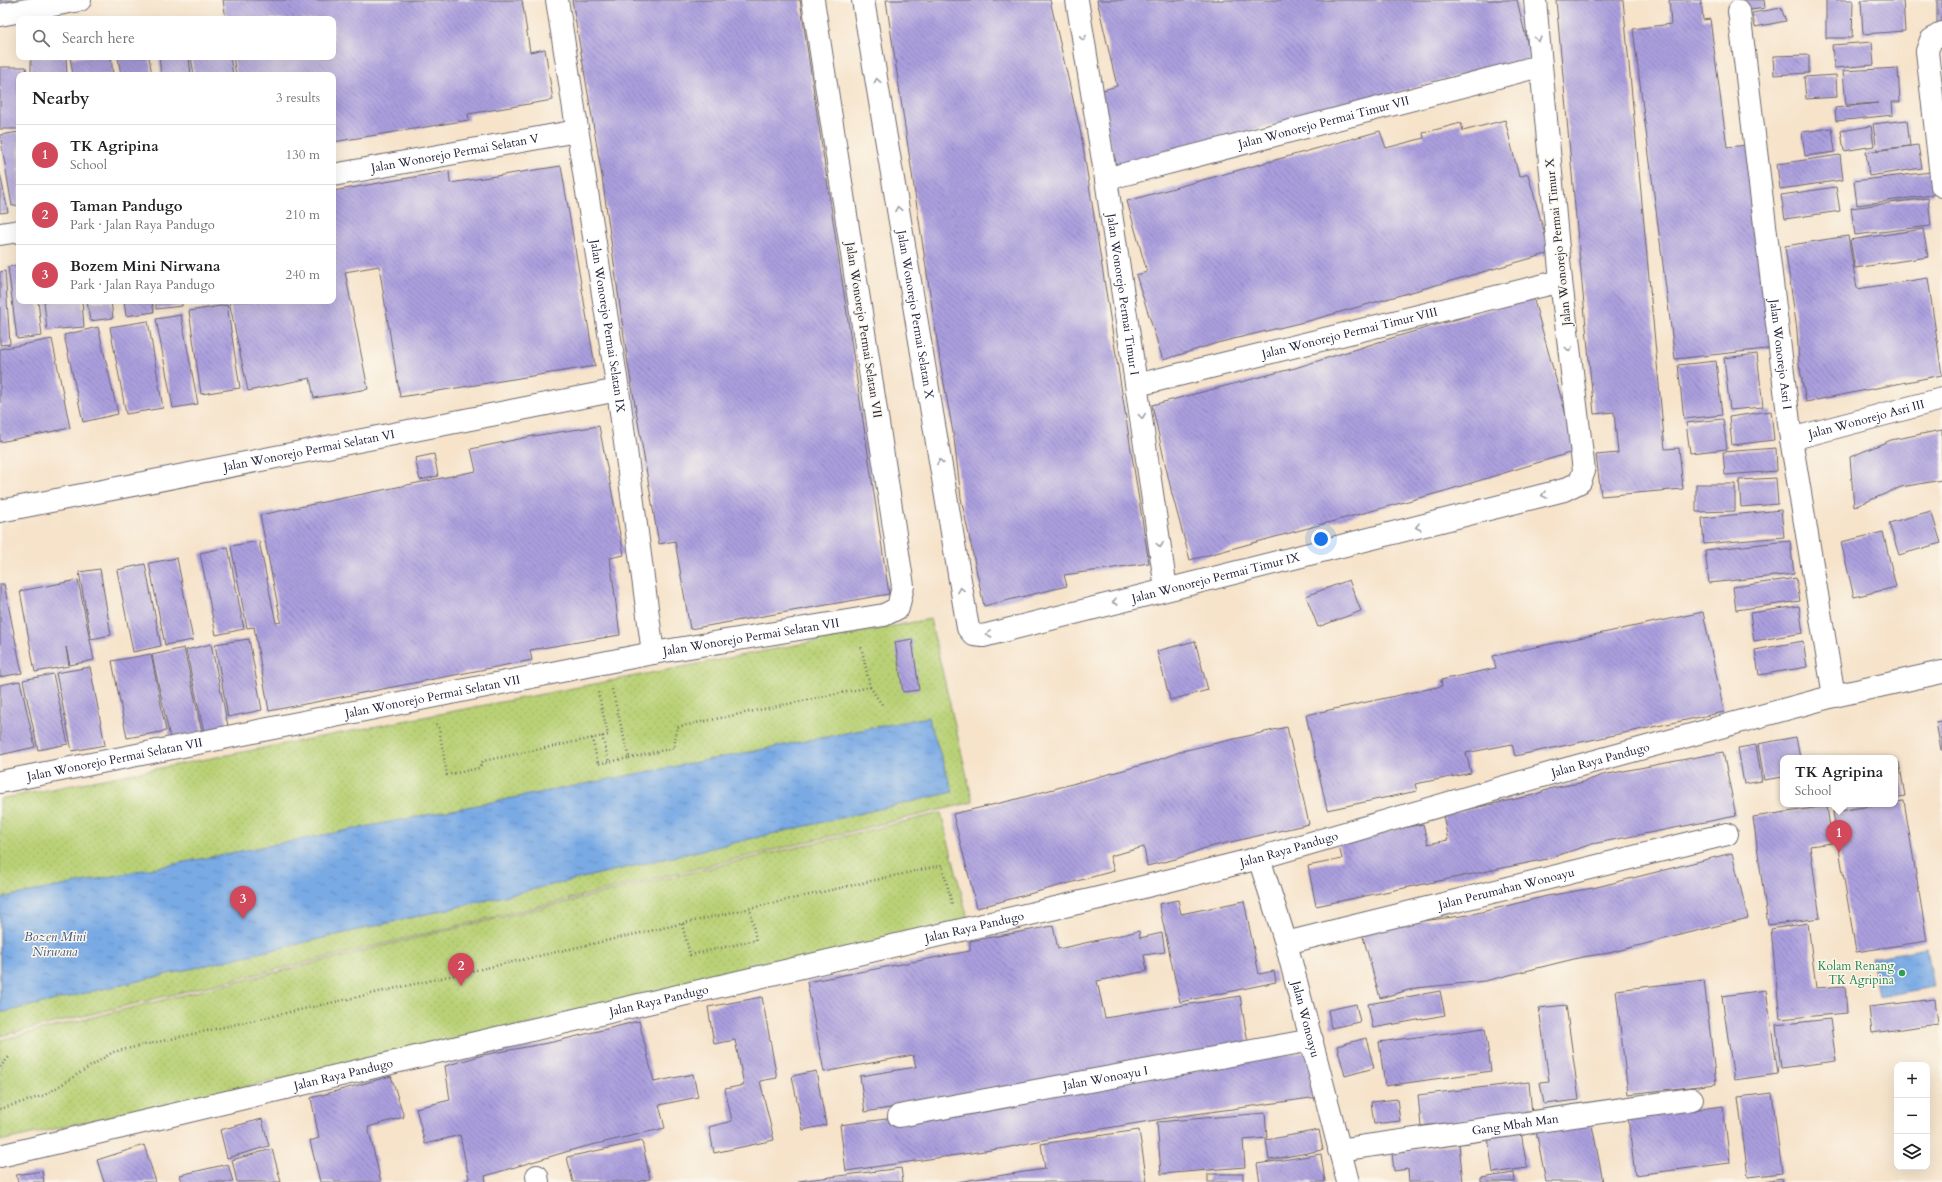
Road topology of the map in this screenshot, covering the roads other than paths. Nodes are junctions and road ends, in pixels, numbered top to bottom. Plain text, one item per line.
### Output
1 (80, 0) edge
2 (557, 0) edge
3 (813, 0) edge
4 (863, 0) edge
5 (1077, 0) edge
6 (1535, 0) edge
7 (1740, 11) dead end
8 (0, 15) edge
9 (1942, 33) edge
10 (1540, 66) junction
11 (577, 131) junction
12 (336, 174) edge
13 (1106, 179) junction
14 (1942, 186) edge
15 (16, 231) edge
16 (0, 234) edge
17 (1561, 281) junction
18 (1137, 385) junction
19 (618, 390) junction
20 (1942, 399) edge
21 (1791, 439) junction
22 (1580, 482) joint
23 (0, 511) edge
24 (1166, 589) junction
25 (968, 628) joint
26 (653, 653) junction
27 (1942, 672) edge
28 (1834, 696) junction
29 (0, 782) edge
30 (1726, 834) dead end
31 (1259, 858) junction
32 (1286, 943) junction
33 (1312, 1040) junction
34 (1692, 1098) dead end
35 (899, 1116) dead end
36 (1339, 1150) junction
37 (0, 1156) edge
38 (1348, 1182) edge

1 - 8 street
2 - 11 street, Jalan Wonorejo Permai Selatan IX
3 - 26 street, Jalan Wonorejo Permai Selatan VII
25 -> 4 street, Jalan Wonorejo Permai Selatan X
5 -> 13 street, Jalan Wonorejo Permai Timur I
6 -> 10 street, Jalan Wonorejo Permai Timur X
7 - 21 street, Jalan Wonorejo Asri I
9 - 14 street
10 - 13 street, Jalan Wonorejo Permai Timur VII
10 - 17 street, Jalan Wonorejo Permai Timur X
11 - 12 street, Jalan Wonorejo Permai Selatan V
11 - 19 street, Jalan Wonorejo Permai Selatan IX
13 - 18 street, Jalan Wonorejo Permai Timur I
15 - 16 street
17 - 18 street, Jalan Wonorejo Permai Timur VIII
17 -> 22 street, Jalan Wonorejo Permai Timur X
18 -> 24 street, Jalan Wonorejo Permai Timur I
19 - 23 street, Jalan Wonorejo Permai Selatan VI
19 - 26 street, Jalan Wonorejo Permai Selatan IX
20 - 21 street, Jalan Wonorejo Asri III
21 - 28 street, Jalan Wonorejo Asri I
22 -> 24 street, Jalan Wonorejo Permai Timur IX
24 -> 25 street, Jalan Wonorejo Permai Timur IX
26 - 29 street, Jalan Wonorejo Permai Selatan VII
27 - 28 street, Jalan Raya Pandugo
28 - 31 street, Jalan Raya Pandugo
30 - 32 street, Jalan Perumahan Wonoayu
31 - 32 street, Jalan Wonoayu
31 - 37 street, Jalan Raya Pandugo
32 - 33 street, Jalan Wonoayu
33 - 35 street, Jalan Wonoayu I
33 - 36 street, Jalan Wonoayu
34 - 36 street, Gang Mbah Man
36 - 38 street, Jalan Wonoayu

